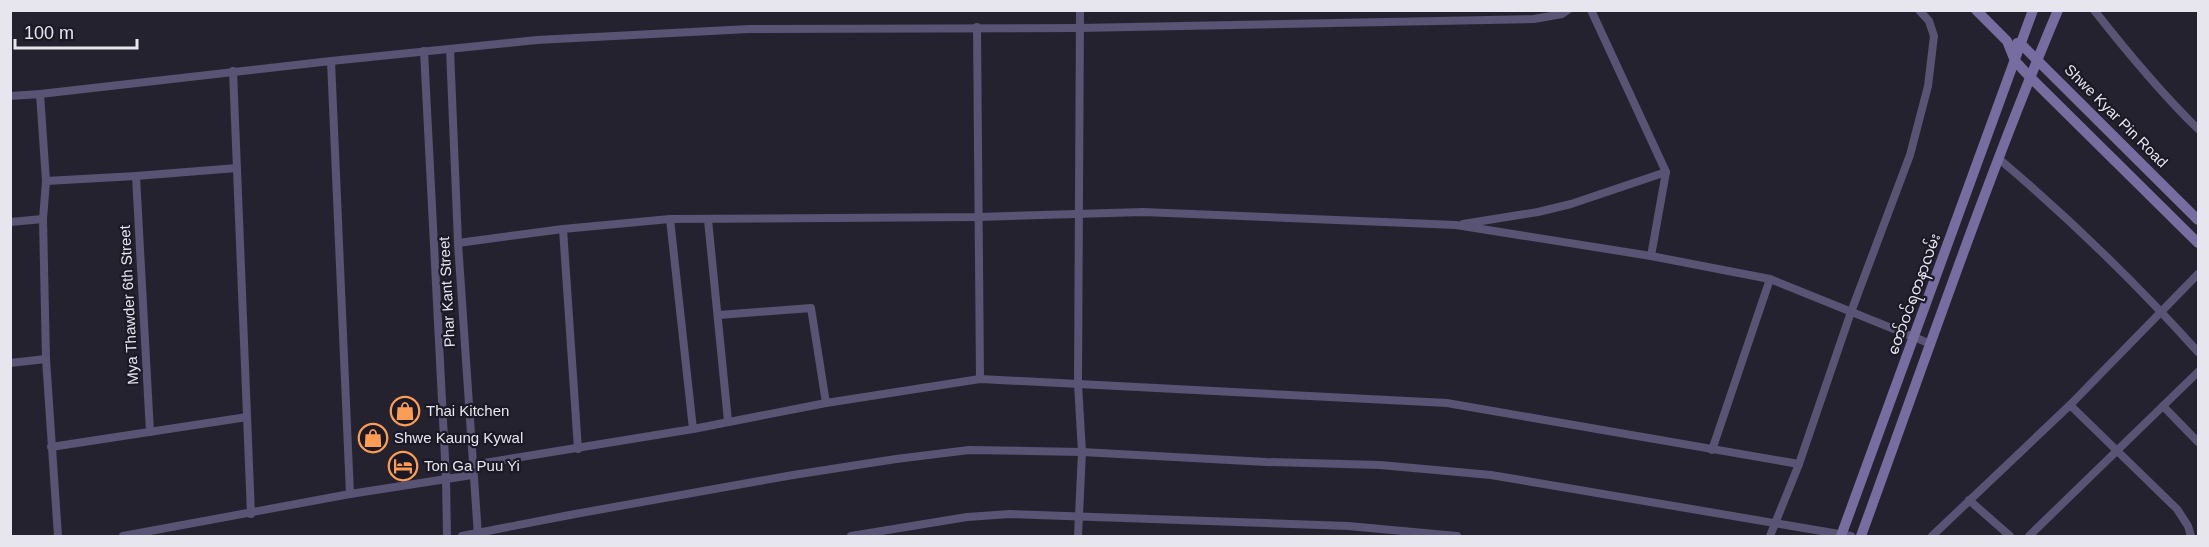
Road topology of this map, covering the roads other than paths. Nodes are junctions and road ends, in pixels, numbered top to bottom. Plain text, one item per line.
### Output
1 (1080, 10) edge
2 (1568, 10) edge
3 (1591, 10) edge
4 (1918, 10) edge
5 (1976, 10) edge
6 (2033, 10) edge
7 (2058, 10) edge
8 (2094, 10) edge
9 (977, 27) junction
10 (1080, 28) junction
11 (2007, 41) junction
12 (2021, 44) junction
13 (450, 49) junction
14 (424, 51) junction
15 (2037, 59) junction
16 (330, 61) junction
17 (2014, 61) junction
18 (233, 71) junction
19 (2029, 76) junction
20 (40, 94) junction
21 (10, 96) edge
22 (2199, 129) edge
23 (1998, 158) junction
24 (237, 168) junction
25 (1666, 172) junction
26 (136, 176) junction
27 (46, 181) junction
28 (1078, 214) junction
29 (978, 217) junction
30 (43, 219) junction
31 (670, 219) junction
32 (708, 220) junction
33 (2199, 220) edge
34 (10, 222) edge
35 (1456, 225) junction
36 (563, 229) junction
37 (458, 243) junction
38 (2199, 243) edge
39 (1651, 256) junction
40 (2199, 273) edge
41 (1770, 279) junction
42 (2161, 311) junction
43 (1851, 312) junction
44 (719, 315) junction
45 (1915, 336) junction
46 (1931, 344) junction
47 (2199, 352) edge
48 (46, 359) junction
49 (10, 363) edge
50 (2199, 372) edge
51 (981, 379) junction
52 (1078, 384) junction
53 (826, 403) junction
54 (2070, 405) junction
55 (2163, 406) junction
56 (247, 417) junction
57 (728, 421) junction
58 (693, 429) junction
59 (150, 432) junction
60 (2199, 442) edge
61 (51, 447) junction
62 (578, 449) junction
63 (1712, 450) junction
64 (1082, 452) junction
65 (2116, 452) junction
66 (1798, 464) junction
67 (472, 465) junction
68 (472, 475) junction
69 (446, 478) junction
70 (350, 494) junction
71 (1969, 500) junction
72 (251, 514) junction
73 (1078, 517) junction
74 (1774, 525) junction
75 (478, 535) edge
76 (1844, 536) edge
77 (58, 537) edge
78 (123, 537) edge
79 (447, 537) edge
80 (462, 537) edge
81 (851, 537) edge
82 (1078, 537) edge
83 (1457, 537) edge
84 (1770, 537) edge
85 (1861, 537) edge
86 (1932, 537) edge
87 (2010, 537) edge
88 (2029, 537) edge
89 (2192, 537) edge

1 - 10 street
2 - 10 street
3 - 25 street
4 - 43 street
5 - 11 main road
6 - 12 main road, တော်ဝင်ရတနာလမ်း
7 - 15 main road
8 - 22 street
9 - 10 street
9 - 13 street
9 - 29 street
10 - 28 street
11 - 12 main road
11 - 17 main road
12 - 15 main road, Shwe Kyar Pin Road
12 - 17 main road, တော်ဝင်ရတနာလမ်း
13 - 14 street
13 - 37 street, Phar Kant Street
14 - 16 street
14 - 69 street
15 - 19 main road
15 - 33 main road, Shwe Kyar Pin Road
16 - 18 street
16 - 70 street
17 - 19 main road
17 - 45 main road, တော်ဝင်ရတနာလမ်း
18 - 20 street
18 - 24 street
19 - 23 main road
19 - 38 main road
20 - 21 street
20 - 27 street
23 - 42 street
23 - 46 main road
24 - 26 street
24 - 56 street
25 - 35 street
25 - 39 street
26 - 27 street
26 - 59 street, Mya Thawder 6th Street
27 - 30 street
28 - 29 street
28 - 35 street
28 - 52 street
29 - 32 street
29 - 51 street
30 - 34 street
30 - 48 street
31 - 32 street
31 - 36 street
31 - 58 street
32 - 44 street
35 - 39 street
36 - 37 street
36 - 62 street
37 - 67 street, Phar Kant Street
39 - 41 street
40 - 42 street
41 - 43 street
41 - 63 street
42 - 47 street
42 - 54 street
43 - 45 street
43 - 66 street
44 - 53 street
44 - 57 street
45 - 46 street
45 - 76 main road, တော်ဝင်ရတနာလမ်း
46 - 85 main road
48 - 49 street
48 - 61 street
50 - 55 street
51 - 52 street
51 - 53 street
52 - 63 street
52 - 64 street
53 - 57 street
54 - 65 street
54 - 71 street
55 - 60 street
55 - 65 street
56 - 59 street
56 - 72 street
57 - 58 street
58 - 62 street
59 - 61 street
61 - 77 street
62 - 67 street
63 - 66 street
64 - 73 street
64 - 74 street
64 - 75 street
65 - 88 street
65 - 89 street
66 - 74 street
67 - 68 street, Phar Kant Street
68 - 69 street
68 - 75 street, Phar Kant Street
69 - 70 street
69 - 79 street
70 - 72 street
71 - 86 street
71 - 87 street
72 - 78 street
73 - 81 street
73 - 82 street
73 - 83 street
74 - 76 street
74 - 84 street
75 - 80 street

